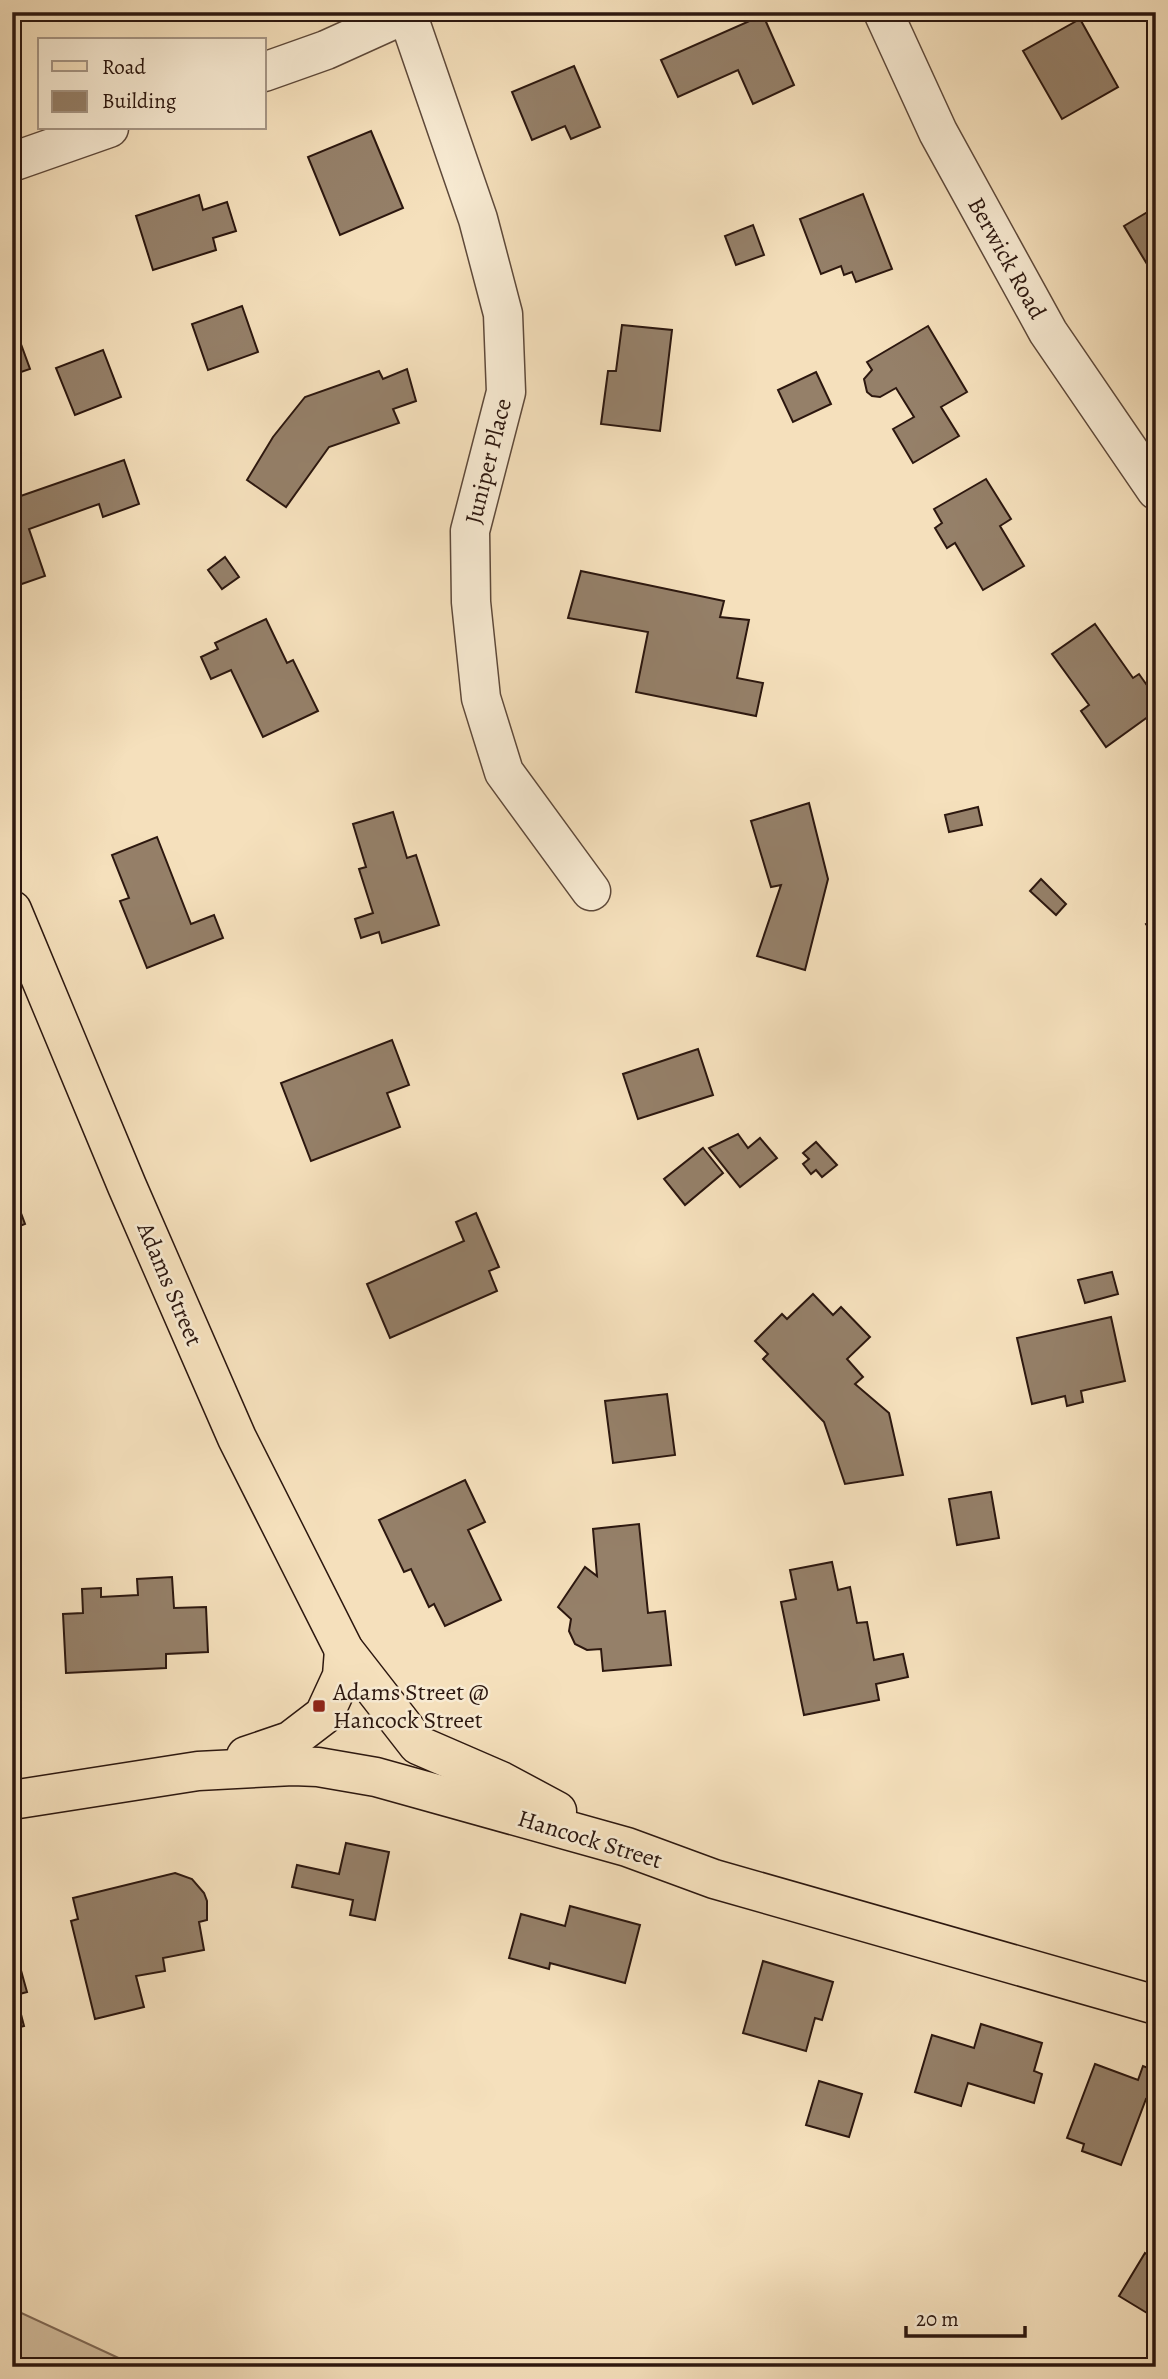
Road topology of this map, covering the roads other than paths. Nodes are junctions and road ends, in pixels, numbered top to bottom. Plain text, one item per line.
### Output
1 (883, 12) edge
2 (408, 13) edge
3 (266, 71) edge
4 (103, 130) edge
5 (12, 162) edge
6 (1156, 490) edge
7 (591, 891) dead end
8 (12, 910) edge
9 (344, 1650) junction
10 (198, 1771) junction
11 (12, 1800) edge
12 (627, 1847) junction
13 (1156, 2006) edge

1 - 6 street, Berwick Road
2 - 3 street
2 - 7 street, Juniper Place
4 - 5 street
8 - 9 main road, Adams Street
9 - 10 main road
9 - 12 main road, Adams Street
10 - 11 main road, Hancock Street
10 - 12 main road, Hancock Street
12 - 13 main road, Hancock Street

